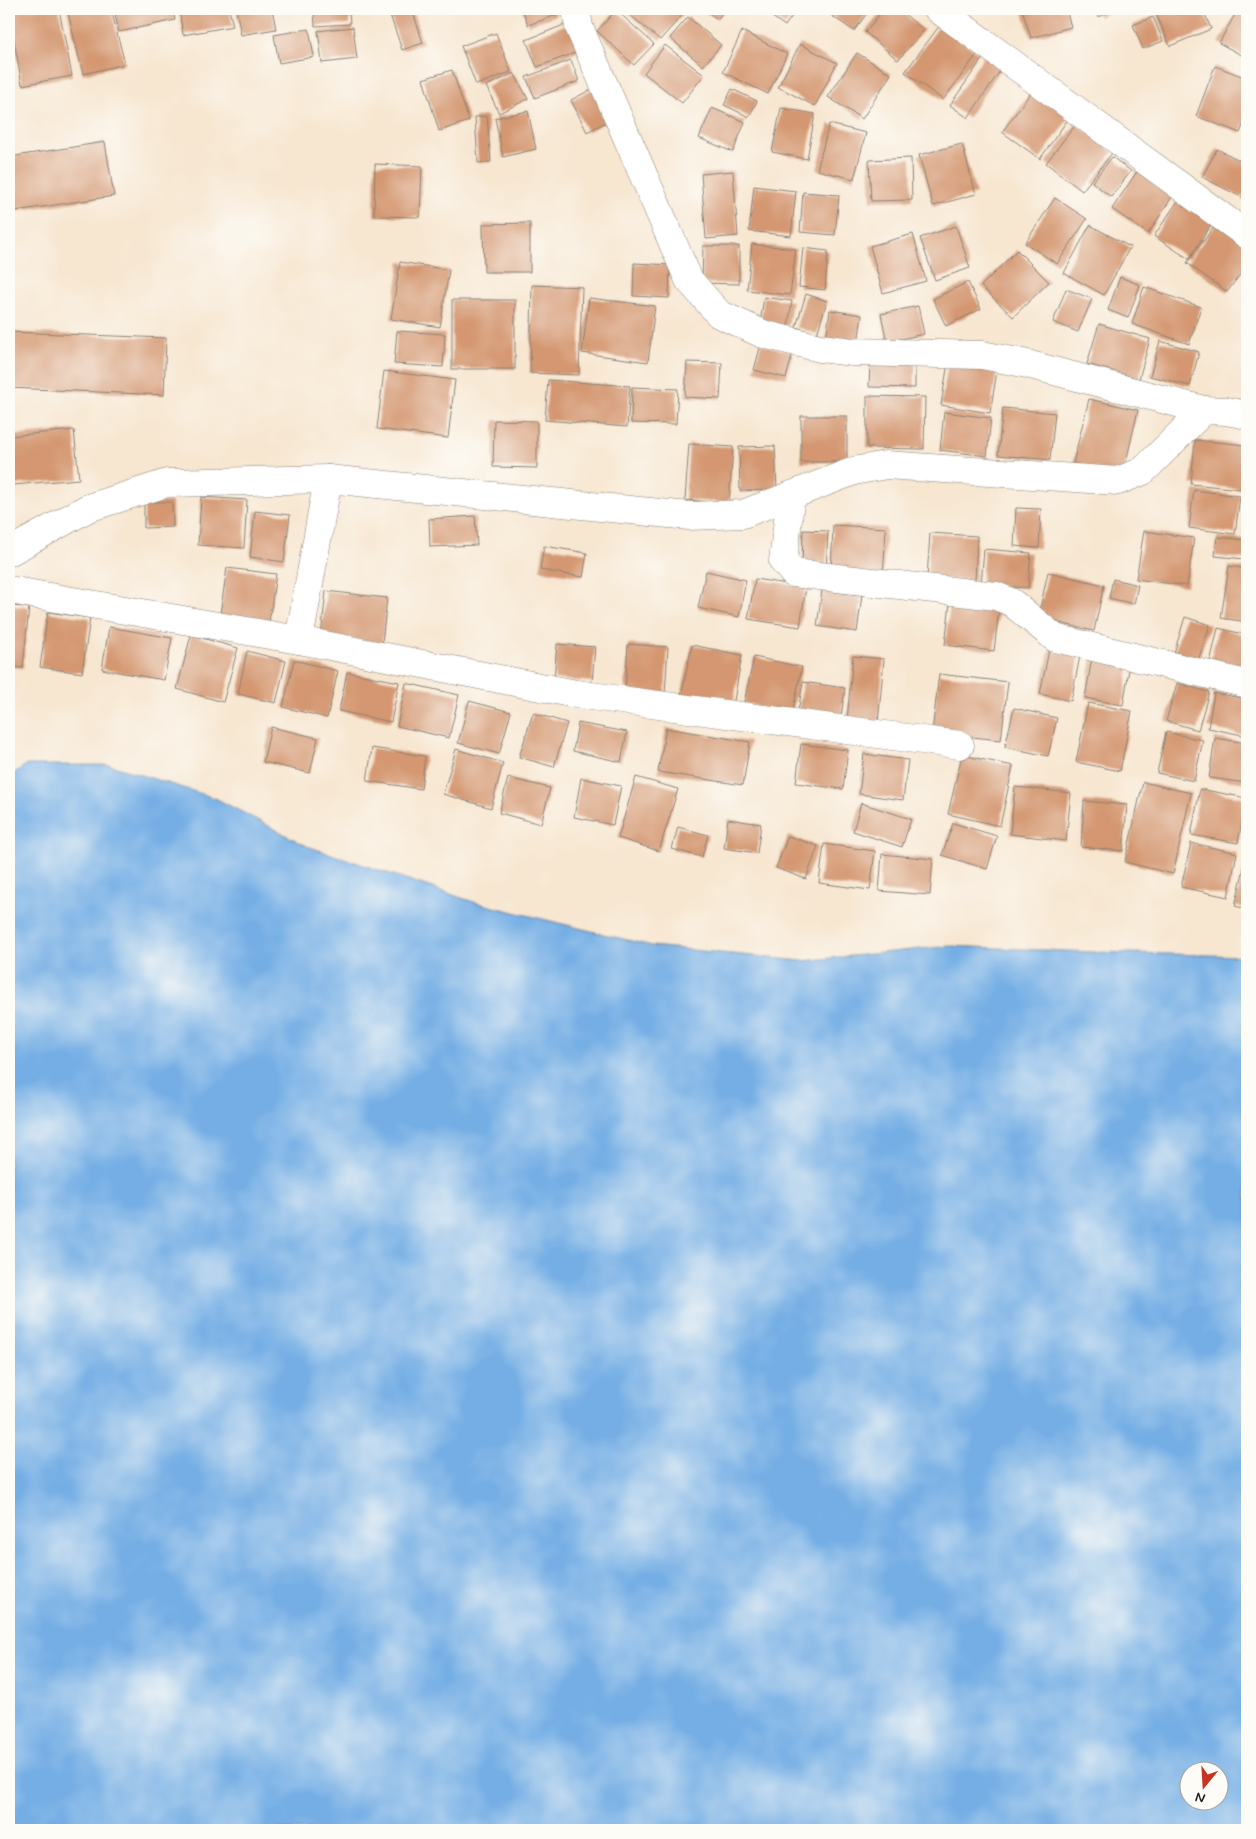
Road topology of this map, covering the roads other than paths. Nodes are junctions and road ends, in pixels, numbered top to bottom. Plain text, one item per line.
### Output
1 (576, 9) edge
2 (938, 9) edge
3 (1247, 235) edge
4 (1204, 410) junction
5 (1247, 415) edge
6 (328, 479) junction
7 (791, 495) junction
8 (9, 552) edge
9 (9, 590) edge
10 (299, 640) junction
11 (1247, 684) edge
12 (960, 746) dead end

1 - 4 street
2 - 3 street
4 - 5 street
4 - 7 street
6 - 7 street
6 - 8 street
6 - 10 street
7 - 11 street
9 - 10 street
10 - 12 street

